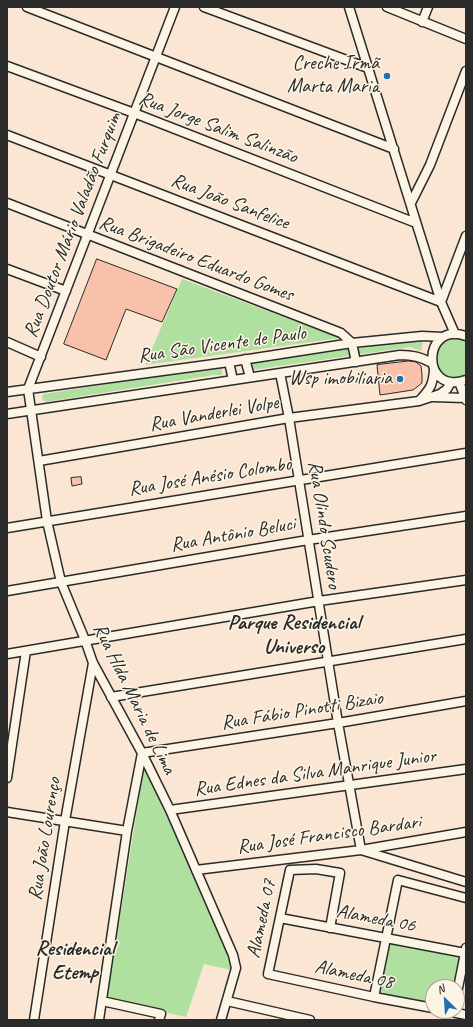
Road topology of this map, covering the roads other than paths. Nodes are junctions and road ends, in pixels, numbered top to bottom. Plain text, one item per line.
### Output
1 (27, 7) edge
2 (174, 7) edge
3 (204, 7) edge
4 (349, 7) edge
5 (387, 7) edge
6 (428, 7) edge
7 (422, 22) junction
8 (466, 39) edge
9 (155, 58) junction
10 (7, 66) edge
11 (368, 68) junction
12 (466, 70) edge
13 (134, 113) junction
14 (7, 135) edge
15 (394, 149) junction
16 (110, 174) junction
17 (7, 203) edge
18 (411, 203) junction
19 (416, 223) junction
20 (87, 235) junction
21 (466, 236) edge
22 (7, 269) edge
23 (66, 291) junction
24 (441, 302) junction
25 (446, 314) junction
26 (462, 334) edge
27 (444, 337) junction
28 (7, 342) edge
29 (352, 343) junction
30 (41, 357) junction
31 (245, 359) junction
32 (229, 362) junction
33 (356, 362) junction
34 (433, 367) junction
35 (280, 373) junction
36 (250, 377) junction
37 (233, 380) junction
38 (459, 382) edge
39 (28, 389) junction
40 (7, 392) edge
41 (432, 397) junction
42 (465, 399) edge
43 (419, 401) junction
44 (30, 410) junction
45 (7, 414) edge
46 (289, 418) junction
47 (466, 453) edge
48 (40, 461) junction
49 (299, 480) junction
50 (466, 516) edge
51 (48, 521) junction
52 (7, 528) edge
53 (308, 540) junction
54 (466, 580) edge
55 (61, 582) junction
56 (7, 591) edge
57 (319, 601) junction
58 (466, 639) edge
59 (85, 640) junction
60 (26, 651) junction
61 (7, 654) edge
62 (329, 660) junction
63 (94, 663) junction
64 (111, 697) junction
65 (466, 701) edge
66 (338, 723) junction
67 (142, 753) junction
68 (466, 769) edge
69 (7, 778) edge
70 (350, 785) junction
71 (170, 810) junction
72 (7, 812) edge
73 (65, 821) junction
74 (127, 831) junction
75 (466, 832) edge
76 (361, 850) junction
77 (196, 870) junction
78 (466, 882) edge
79 (466, 898) edge
80 (280, 918) junction
81 (330, 928) junction
82 (386, 938) junction
83 (465, 951) edge
84 (464, 972) edge
85 (268, 974) joint
86 (374, 997) junction
87 (102, 1001) junction
88 (227, 1001) junction
89 (425, 1007) edge
90 (160, 1017) edge
91 (34, 1020) edge
92 (99, 1020) edge
93 (221, 1020) edge
94 (310, 1020) edge

1 - 9 street
2 - 9 street, Rua Doutor Mário Valadão Furquim
3 - 11 street
4 - 11 street
5 - 7 street
6 - 7 street
7 - 8 street
9 - 13 street, Rua Doutor Mário Valadão Furquim
9 - 15 street
10 - 13 street, Rua Jorge Salim Salinzão
11 - 15 street
12 - 18 street
13 - 16 street, Rua Doutor Mário Valadão Furquim
13 - 19 street, Rua Jorge Salim Salinzão
14 - 16 street, Rua João Sanfelice
15 - 18 street
16 - 20 street, Rua Doutor Mário Valadão Furquim
16 - 24 street, Rua João Sanfelice
17 - 20 street, Rua Brigadeiro Eduardo Gomes
18 - 19 street
19 - 24 street
20 - 23 street, Rua Doutor Mário Valadão Furquim
20 - 29 street, Rua Brigadeiro Eduardo Gomes
21 - 24 street
22 - 23 street
23 - 30 street, Rua Doutor Mário Valadão Furquim
24 - 25 street
25 - 26 street
25 - 27 street
26 - 27 street, Rua São Vicente de Paulo
27 - 29 street, Rua São Vicente de Paulo
27 - 34 street
28 - 30 street
29 - 31 street, Rua São Vicente de Paulo
29 - 33 street
30 - 39 street, Rua Doutor Mário Valadão Furquim
31 - 32 street, Rua São Vicente de Paulo
31 - 36 street
32 - 37 street
32 - 39 street, Rua São Vicente de Paulo
33 - 34 street
33 - 35 street
34 - 38 street
34 - 43 street
35 - 36 street
35 - 46 street, Rua Olindo Scudero
36 - 37 street
37 - 44 street
38 - 41 street, Rua Vanderlei Volpe
38 - 42 street
39 - 40 street, Rua São Vicente de Paulo
39 - 44 street, Rua Hlda Maria de Lima
41 - 42 street
41 - 43 street, Rua Vanderlei Volpe
43 - 46 street, Rua Vanderlei Volpe
44 - 45 street
44 - 48 street, Rua Hlda Maria de Lima
46 - 48 street, Rua Vanderlei Volpe
46 - 49 street, Rua Olindo Scudero
47 - 49 street, Rua José Anésio Colombo
48 - 51 street, Rua Hlda Maria de Lima
49 - 51 street, Rua José Anésio Colombo
49 - 53 street, Rua Olindo Scudero
50 - 53 street, Rua Antônio Beluci
51 - 52 street, Rua José Anésio Colombo
51 - 55 street, Rua Hlda Maria de Lima
53 - 55 street, Rua Antônio Beluci
53 - 57 street, Rua Olindo Scudero
54 - 57 street
55 - 56 street, Rua Antônio Beluci
55 - 59 street, Rua Hlda Maria de Lima
57 - 59 street
57 - 62 street, Rua Olindo Scudero
58 - 62 street
59 - 60 street
59 - 63 street, Rua Hlda Maria de Lima
60 - 61 street
60 - 69 street
62 - 64 street
62 - 66 street, Rua Olindo Scudero
63 - 64 street, Rua Hlda Maria de Lima
63 - 73 street, Rua João Lourenço
64 - 67 street, Rua Hlda Maria de Lima
65 - 66 street, Rua Fábio Pinotti Bizaio
66 - 67 street, Rua Fábio Pinotti Bizaio
66 - 70 street, Rua Olindo Scudero
67 - 71 street, Rua Hlda Maria de Lima
67 - 74 street
68 - 70 street, Rua Ednes da Silva Manrique Junior
70 - 71 street, Rua Ednes da Silva Manrique Junior
70 - 76 street, Rua Olindo Scudero
71 - 77 street, Rua Hlda Maria de Lima
72 - 73 street
73 - 74 street
73 - 91 street, Rua João Lourenço
74 - 87 street
75 - 76 street, Rua José Francisco Bardari
76 - 77 street, Rua José Francisco Bardari
76 - 78 street
77 - 88 street, Rua Hlda Maria de Lima
79 - 82 street
80 - 81 street, Alameda 06
80 - 81 street, Alameda 07
80 - 85 street, Alameda 07
81 - 82 street, Alameda 06
82 - 83 street, Alameda 06
82 - 86 street
83 - 84 street
85 - 86 street, Alameda 08
86 - 89 street, Alameda 08
87 - 90 street
87 - 92 street
88 - 93 street
88 - 94 street

